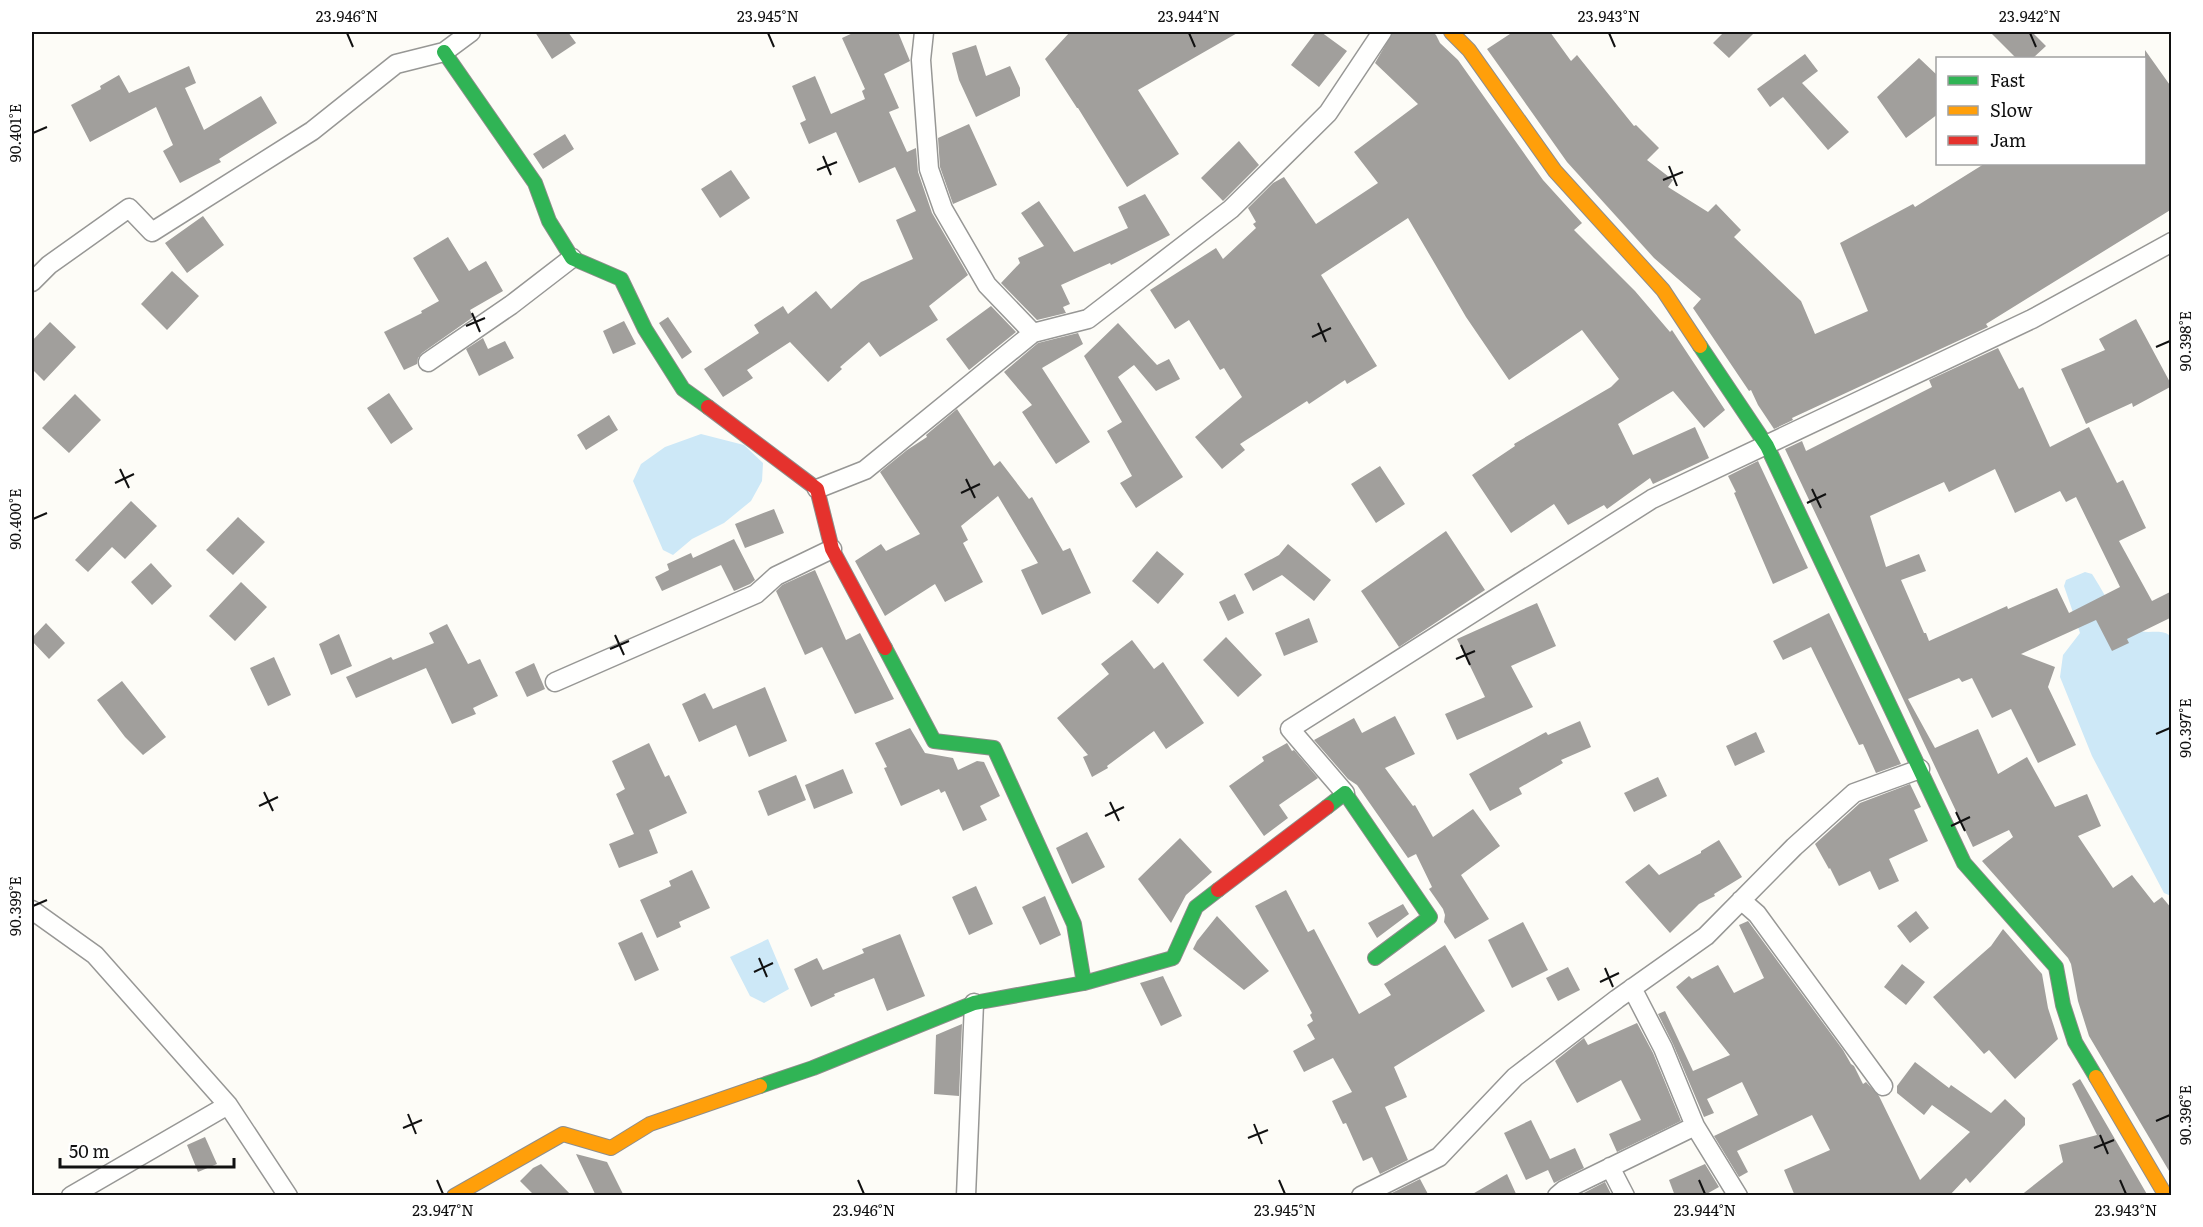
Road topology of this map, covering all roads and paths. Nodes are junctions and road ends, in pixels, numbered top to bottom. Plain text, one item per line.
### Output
1 (471, 32) edge
2 (924, 32) edge
3 (1382, 32) edge
4 (1451, 32) edge
5 (444, 52) junction
6 (2172, 242) edge
7 (572, 258) junction
8 (32, 282) edge
9 (1033, 333) junction
10 (428, 362) dead end
11 (1767, 446) junction
12 (817, 489) junction
13 (832, 549) junction
14 (555, 682) dead end
15 (1920, 769) junction
16 (1345, 793) junction
17 (1741, 900) junction
18 (32, 910) edge
19 (1375, 958) dead end
20 (1084, 983) junction
21 (1632, 988) junction
22 (974, 1003) junction
23 (1883, 1086) dead end
24 (228, 1105) junction
25 (1695, 1126) junction
26 (1610, 1167) junction
27 (71, 1196) edge
28 (288, 1196) edge
29 (454, 1196) edge
30 (966, 1196) edge
31 (1361, 1196) edge
32 (1557, 1196) edge
33 (1625, 1196) edge
34 (1738, 1196) edge
35 (2166, 1196) edge

1 - 5 street
2 - 9 street
3 - 9 street
4 - 11 street
5 - 7 street
5 - 8 street
6 - 11 street
7 - 10 street
7 - 12 street
9 - 12 street
11 - 15 street
11 - 16 street
12 - 13 street
13 - 14 street
13 - 20 street
15 - 17 street
15 - 35 street
16 - 19 street
16 - 20 street
17 - 21 street
17 - 23 street
18 - 24 street
20 - 22 street
21 - 25 street
21 - 31 street
22 - 29 street
22 - 30 street
24 - 27 street
24 - 28 street
25 - 26 street
25 - 34 street
26 - 32 street
26 - 33 street

